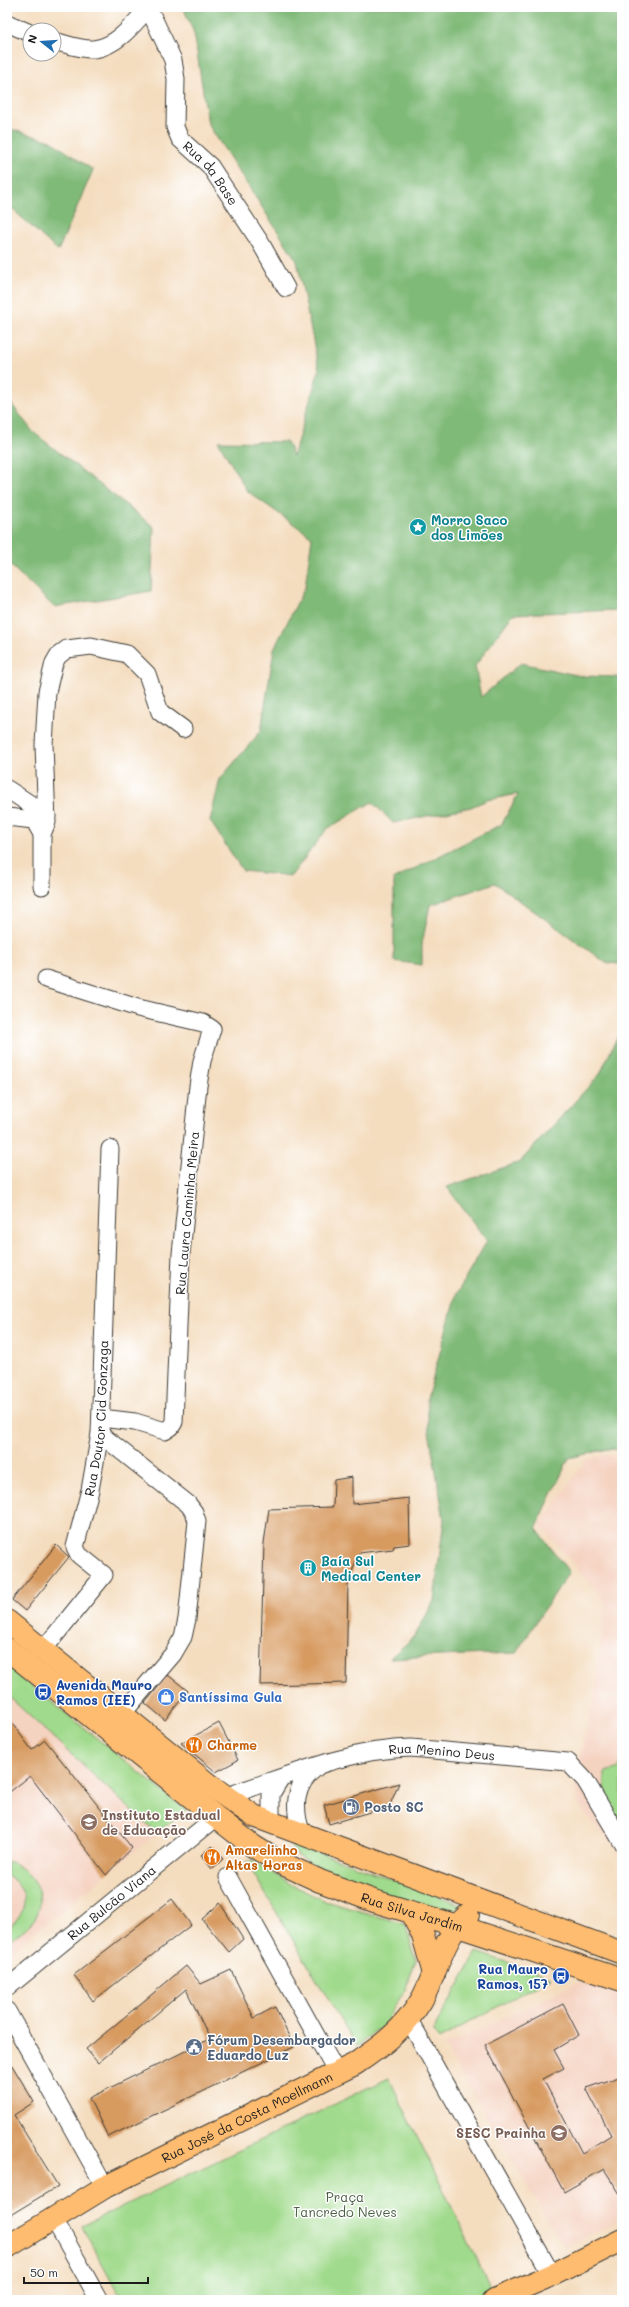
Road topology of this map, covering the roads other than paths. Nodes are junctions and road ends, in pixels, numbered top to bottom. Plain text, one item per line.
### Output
1 (148, 7) edge
2 (7, 23) edge
3 (22, 30) edge
4 (62, 43) edge
5 (286, 288) dead end
6 (183, 728) dead end
7 (7, 789) edge
8 (47, 815) junction
9 (7, 818) edge
10 (42, 834) junction
11 (42, 886) dead end
12 (46, 979) dead end
13 (110, 1149) dead end
14 (100, 1426) junction
15 (7, 1621) edge
16 (7, 1649) edge
17 (43, 1650) junction
18 (122, 1714) junction
19 (319, 1766) junction
20 (280, 1779) junction
21 (224, 1797) junction
22 (216, 1817) junction
23 (271, 1823) junction
24 (302, 1835) junction
25 (622, 1842) edge
26 (279, 1862) junction
27 (228, 1877) dead end
28 (489, 1903) junction
29 (411, 1913) junction
30 (458, 1926) junction
31 (622, 1953) edge
32 (434, 1974) junction
33 (622, 1980) edge
34 (7, 1988) edge
35 (7, 2011) edge
36 (409, 2020) junction
37 (337, 2073) junction
38 (105, 2188) junction
39 (54, 2218) junction
40 (622, 2240) edge
41 (7, 2247) edge
42 (552, 2274) junction
43 (99, 2300) edge
44 (494, 2300) edge

1 - 4 street
1 - 5 street, Rua da Base
2 - 3 street
6 - 8 street
7 - 8 street
8 - 10 street
9 - 10 street
10 - 11 street
12 - 14 street, Rua Laura Caminha Meira
13 - 14 street, Rua Doutor Cid Gonzaga
14 - 17 street, Rua Doutor Cid Gonzaga
14 - 18 street
15 - 17 main road
16 - 22 main road, Rua Silva Jardim
17 - 18 main road
18 - 21 main road
19 - 20 street, Rua Menino Deus
19 - 24 street, Rua Menino Deus
19 - 25 street, Rua Menino Deus
20 - 21 street, Rua Menino Deus
20 - 23 street
21 - 23 main road
22 - 26 main road, Rua Silva Jardim
22 - 34 street, Rua Bulcão Viana
23 - 24 main road
23 - 26 main road
24 - 28 main road
26 - 29 main road, Rua Silva Jardim
27 - 37 street
28 - 30 main road
28 - 31 main road
29 - 30 main road, Rua Silva Jardim
29 - 32 main road
30 - 32 main road, Rua José da Costa Moellmann
30 - 33 main road, Rua Silva Jardim
32 - 36 main road, Rua José da Costa Moellmann
35 - 38 street
36 - 37 main road, Rua José da Costa Moellmann
36 - 42 street
37 - 38 main road, Rua José da Costa Moellmann
38 - 39 main road, Rua José da Costa Moellmann
39 - 41 main road, Rua José da Costa Moellmann
39 - 43 street
40 - 42 main road
42 - 44 main road

